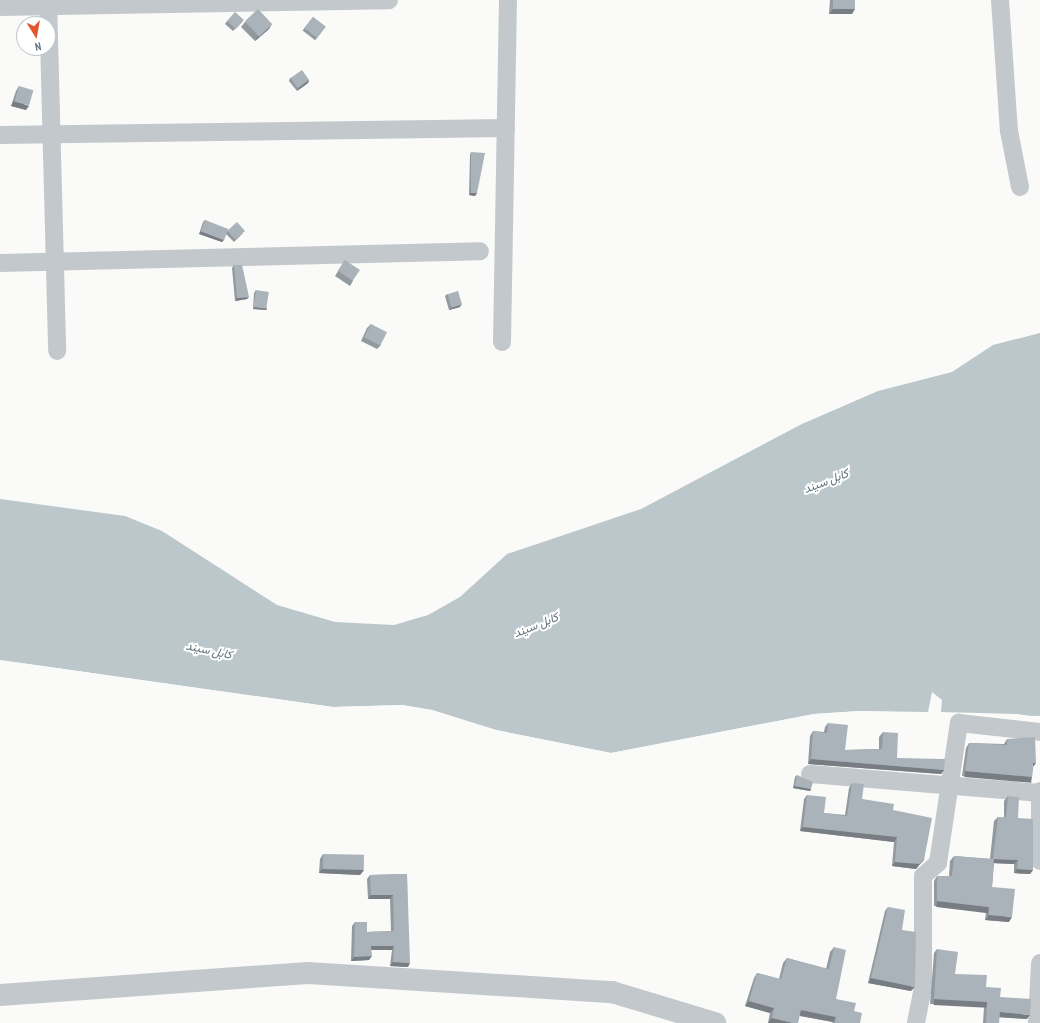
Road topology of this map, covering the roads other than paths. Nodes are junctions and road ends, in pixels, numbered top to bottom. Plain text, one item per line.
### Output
1 (389, 0) edge
2 (508, 0) edge
3 (1000, 0) edge
4 (297, 1) edge
5 (180, 2) edge
6 (48, 3) edge
7 (0, 7) edge
8 (506, 128) junction
9 (51, 134) junction
10 (0, 135) edge
11 (1020, 188) dead end
12 (480, 251) dead end
13 (55, 262) junction
14 (0, 263) edge
15 (502, 342) dead end
16 (57, 351) dead end
17 (1040, 732) edge
18 (810, 774) dead end
19 (948, 788) junction
20 (1040, 792) edge
21 (1040, 861) edge
22 (1040, 963) edge
23 (0, 995) edge
24 (715, 1023) edge
25 (916, 1023) edge
26 (1037, 1023) edge

1 - 4 street
2 - 8 street
3 - 11 street
4 - 5 street
5 - 6 street
6 - 7 street
6 - 9 street
8 - 9 street
8 - 15 street
9 - 10 street
9 - 13 street
12 - 13 street
13 - 14 street
13 - 16 street
17 - 19 street
18 - 19 street
19 - 20 street
19 - 25 street
20 - 21 street
22 - 26 street
23 - 24 street

